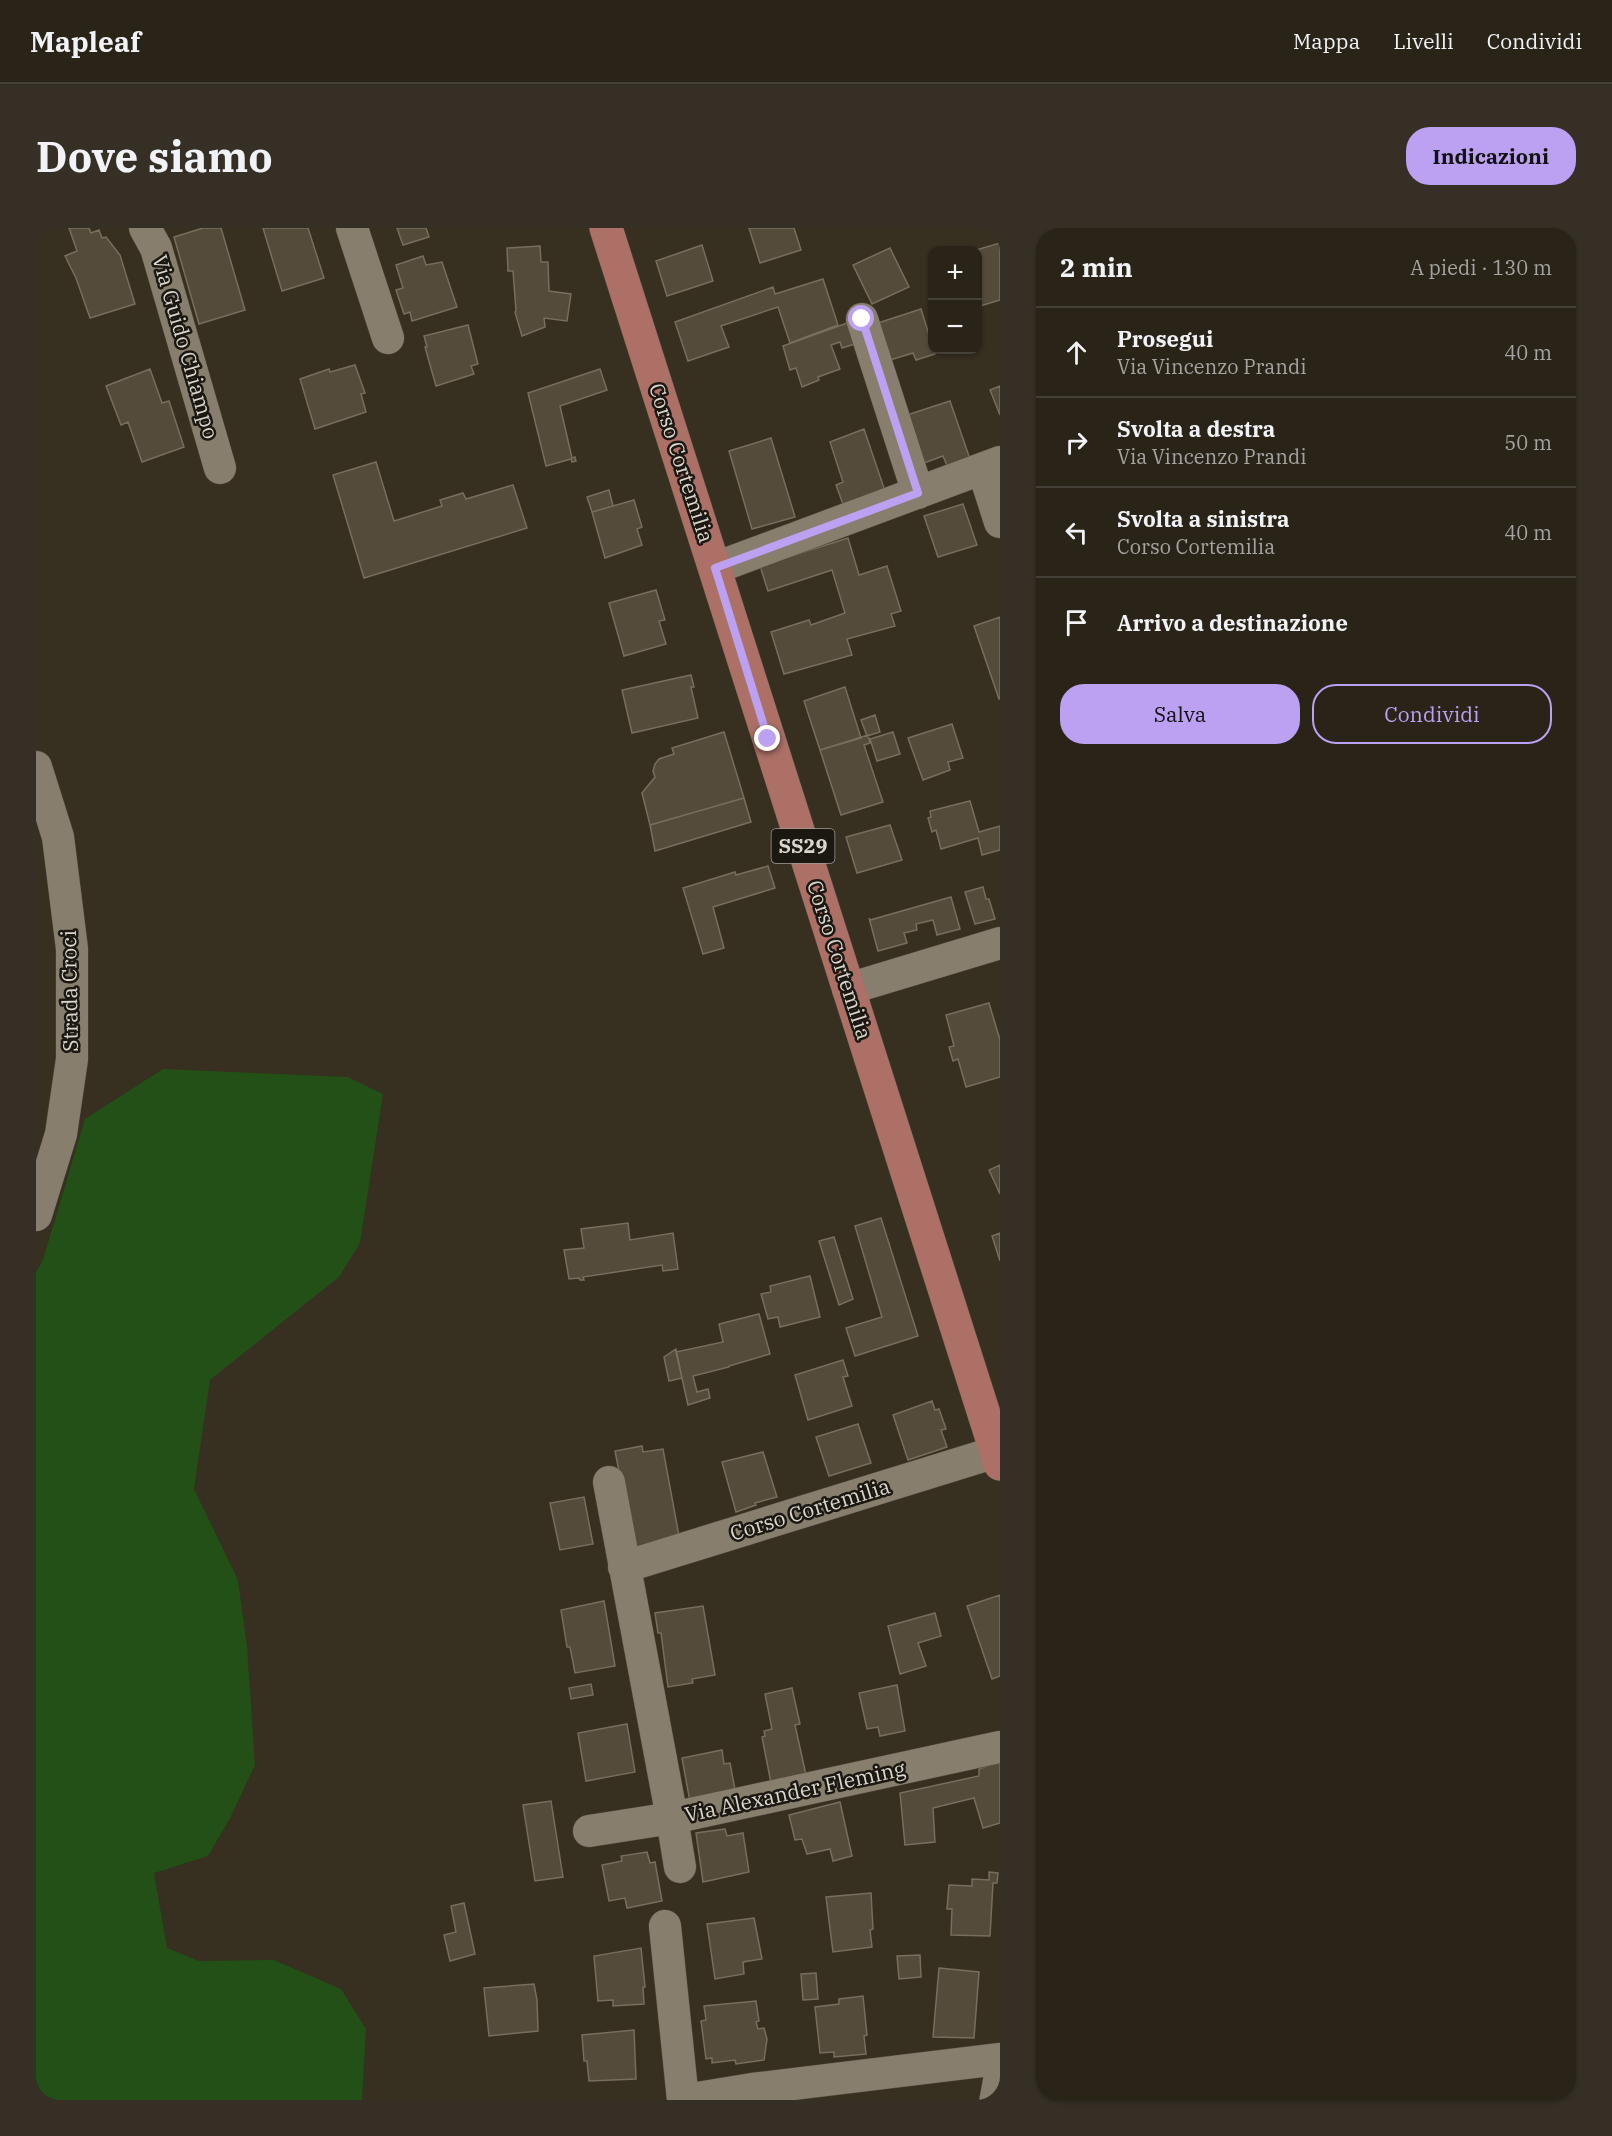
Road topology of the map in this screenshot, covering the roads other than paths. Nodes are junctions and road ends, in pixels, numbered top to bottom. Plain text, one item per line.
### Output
1 (145, 228) edge
2 (352, 228) edge
3 (606, 228) edge
4 (862, 319) dead end
5 (388, 338) dead end
6 (992, 466) edge
7 (220, 468) dead end
8 (918, 493) junction
9 (1000, 522) edge
10 (715, 568) junction
11 (36, 767) edge
12 (1000, 944) edge
13 (848, 989) junction
14 (36, 1215) edge
15 (998, 1458) edge
16 (609, 1482) dead end
17 (624, 1567) junction
18 (1000, 1747) edge
19 (672, 1818) junction
20 (589, 1831) dead end
21 (680, 1868) dead end
22 (665, 1926) dead end
23 (1000, 2059) edge
24 (1000, 2078) edge
25 (684, 2100) edge
26 (996, 2100) edge

1 - 7 street, Via Guido Chiampo
2 - 5 street
3 - 10 main road, Corso Cortemilia / SS29
4 - 8 street
6 - 8 street
6 - 9 street
8 - 10 street
10 - 13 main road, Corso Cortemilia / SS29
11 - 14 street, Strada Croci
12 - 13 street
13 - 15 main road, Corso Cortemilia / SS29
15 - 17 street, Corso Cortemilia
16 - 17 street
17 - 19 street
18 - 19 street, Via Alexander Fleming
19 - 20 street, Via Alexander Fleming
19 - 21 street
22 - 25 street
23 - 25 street
24 - 26 street

